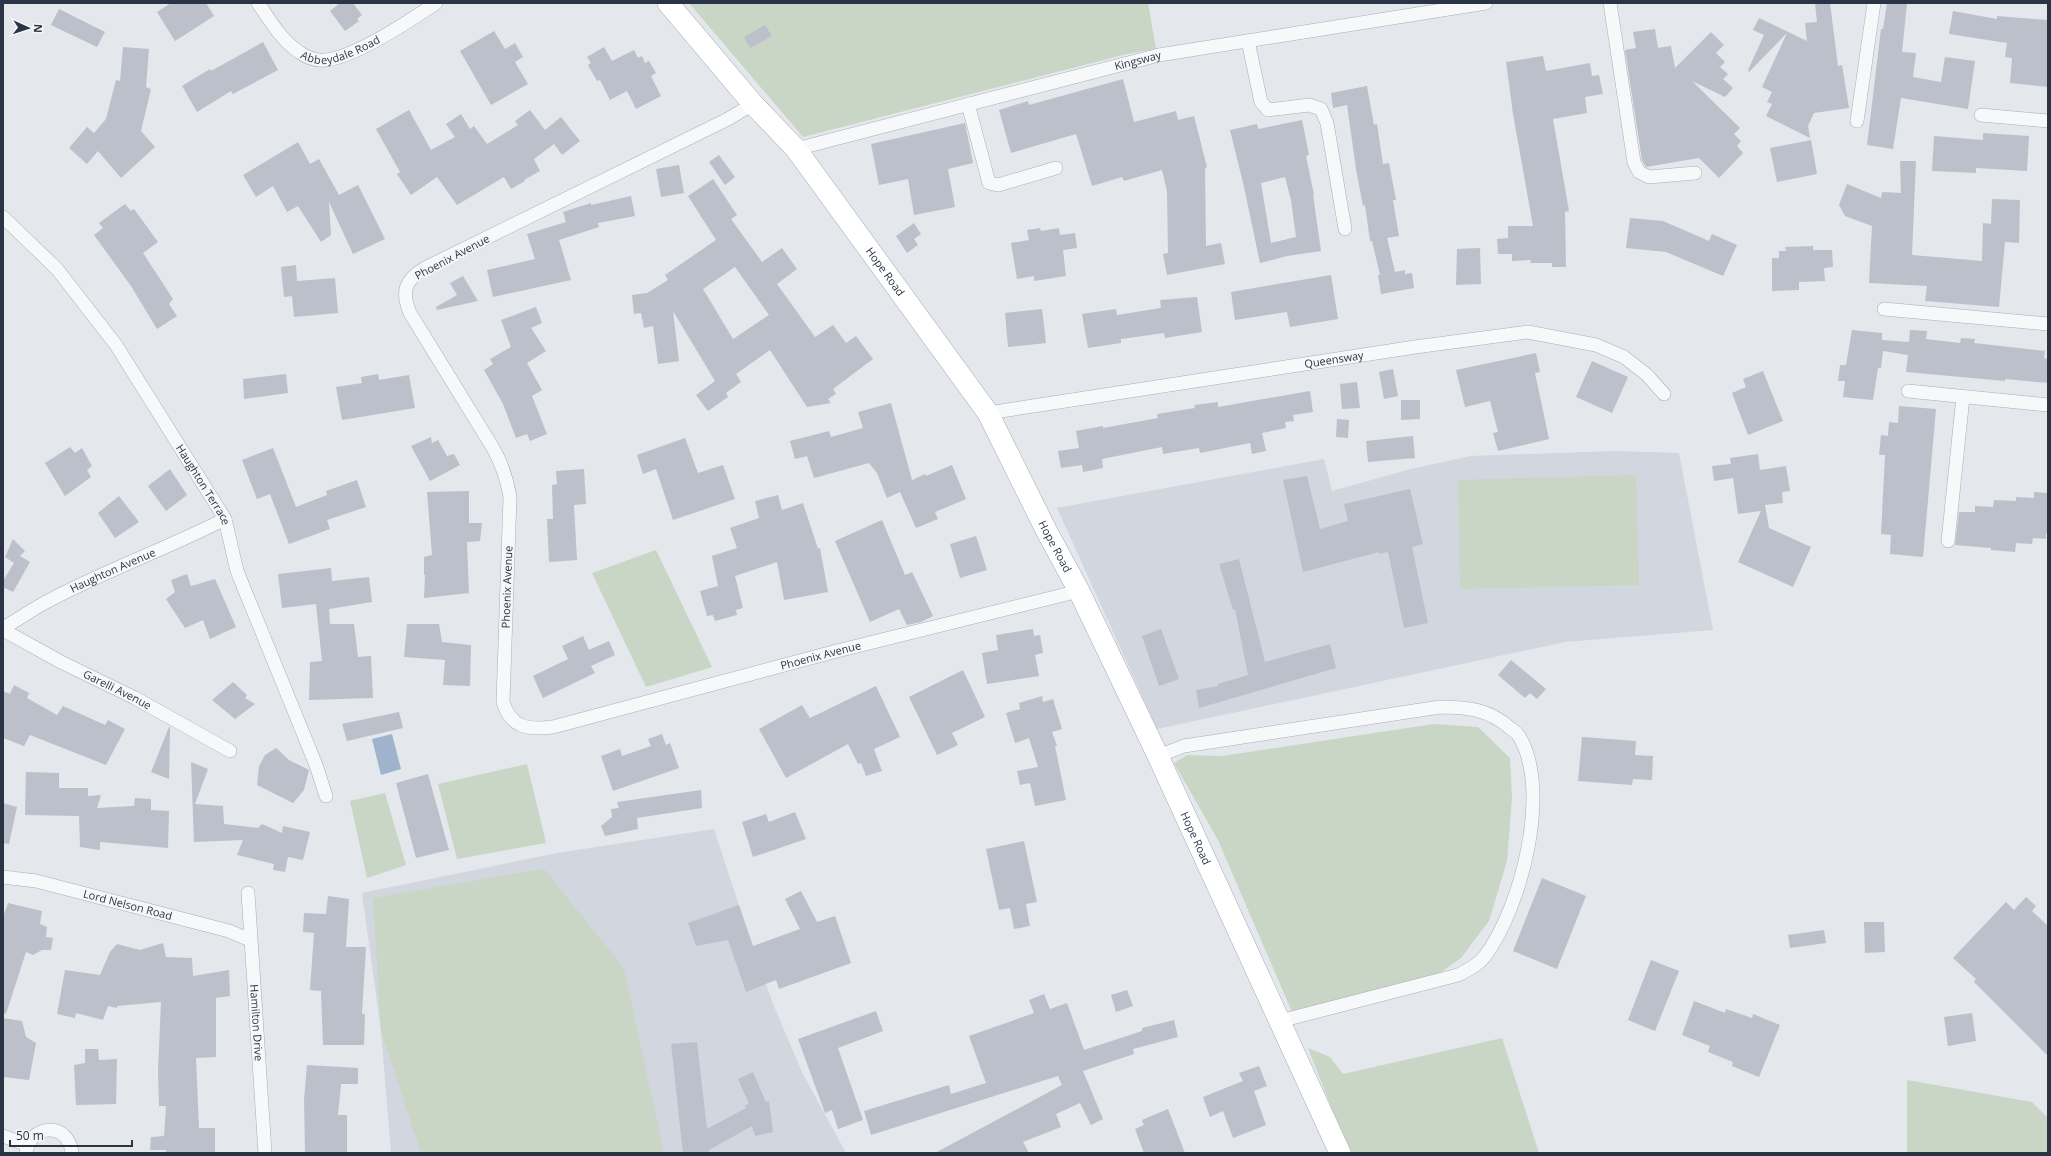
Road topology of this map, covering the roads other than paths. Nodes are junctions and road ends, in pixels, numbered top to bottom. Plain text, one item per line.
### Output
1 (258, 3) edge
2 (436, 3) edge
3 (668, 3) edge
4 (1486, 3) edge
5 (1610, 3) edge
6 (1874, 3) edge
7 (1248, 41) junction
8 (753, 104) junction
9 (968, 104) junction
10 (1981, 115) dead end
11 (2048, 120) edge
12 (1857, 121) dead end
13 (796, 149) junction
14 (1056, 168) dead end
15 (1695, 173) dead end
16 (3, 217) edge
17 (1345, 229) dead end
18 (1884, 309) dead end
19 (2048, 324) edge
20 (1908, 391) dead end
21 (1664, 394) dead end
22 (1963, 397) junction
23 (2048, 405) edge
24 (988, 413) junction
25 (225, 519) junction
26 (1948, 542) dead end
27 (1079, 591) junction
28 (3, 629) edge
29 (230, 751) dead end
30 (1158, 756) junction
31 (326, 796) dead end
32 (3, 877) edge
33 (248, 893) dead end
34 (250, 940) junction
35 (1280, 1021) junction
36 (3, 1136) edge
37 (26, 1149) edge
38 (72, 1153) edge
39 (265, 1153) edge
40 (1340, 1153) edge

1 - 2 street, Abbeydale Road
3 - 8 main road, Hope Road
4 - 7 street, Kingsway
5 - 15 street
6 - 12 street
7 - 9 street, Kingsway
7 - 17 street
8 - 13 main road, Hope Road
8 - 27 street, Phoenix Avenue
9 - 13 street, Kingsway
9 - 14 street
10 - 11 street
13 - 24 main road, Hope Road
16 - 25 street, Haughton Terrace
18 - 19 street
20 - 22 street
21 - 24 street, Queensway
22 - 23 street
22 - 26 street
24 - 27 main road, Hope Road
25 - 28 street, Haughton Avenue
25 - 31 street, Haughton Terrace
27 - 30 main road, Hope Road
28 - 29 street, Garelli Avenue
30 - 35 main road, Hope Road
30 - 35 street
32 - 34 street, Lord Nelson Road
33 - 34 street, Hamilton Drive
34 - 39 street, Hamilton Drive
35 - 40 main road, Hope Road
36 - 37 street
37 - 38 street

